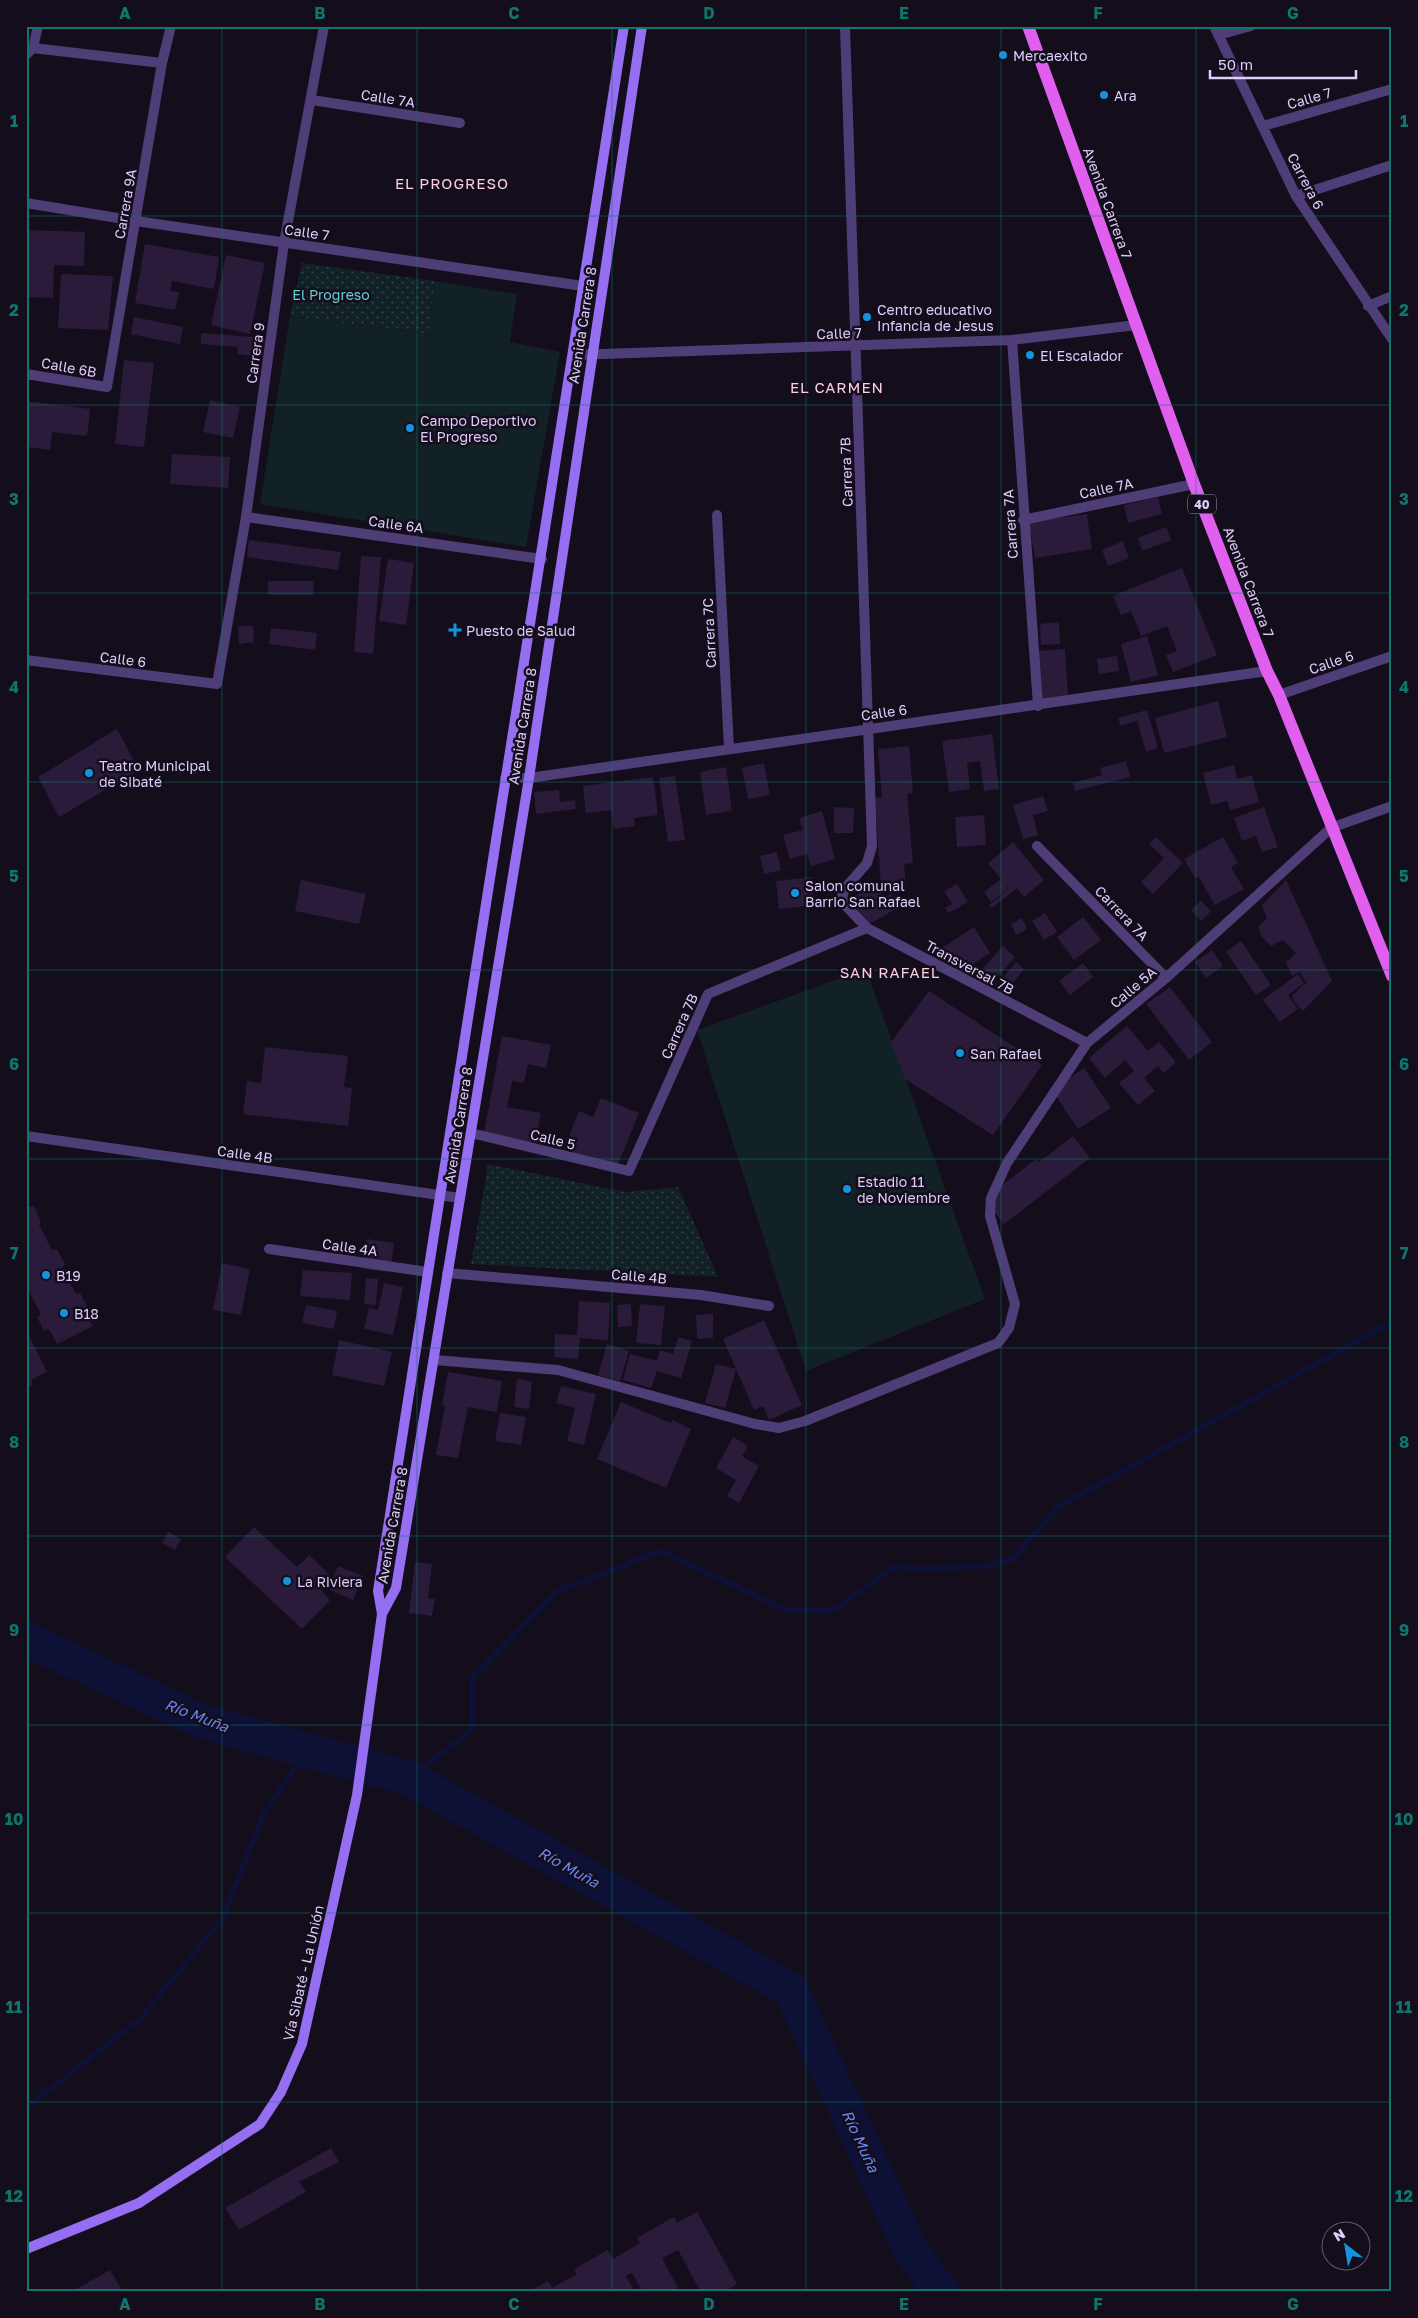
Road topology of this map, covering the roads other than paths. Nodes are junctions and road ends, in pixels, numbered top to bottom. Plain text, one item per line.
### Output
1 (38, 26) edge
2 (171, 26) edge
3 (324, 26) edge
4 (624, 26) edge
5 (642, 26) edge
6 (845, 26) edge
7 (1028, 26) edge
8 (1251, 26) edge
9 (1216, 31) edge
10 (30, 52) edge
11 (162, 63) junction
12 (1392, 88) edge
13 (312, 100) junction
14 (460, 123) dead end
15 (1263, 126) junction
16 (1392, 165) edge
17 (1296, 196) junction
18 (26, 203) edge
19 (136, 221) junction
20 (284, 243) junction
21 (583, 286) junction
22 (1392, 296) edge
23 (1368, 306) junction
24 (1136, 325) junction
25 (1392, 339) edge
26 (1012, 340) junction
27 (856, 346) junction
28 (573, 355) junction
29 (591, 355) junction
30 (26, 374) edge
31 (108, 387) joint
32 (1194, 484) junction
33 (717, 515) dead end
34 (246, 517) junction
35 (1023, 520) junction
36 (542, 558) junction
37 (1392, 656) edge
38 (26, 660) edge
39 (1267, 671) junction
40 (217, 684) joint
41 (1279, 695) junction
42 (1038, 706) junction
43 (867, 728) junction
44 (729, 749) junction
45 (505, 778) junction
46 (529, 778) junction
47 (1392, 806) edge
48 (1330, 828) junction
49 (1037, 846) dead end
50 (846, 906) joint
51 (867, 928) junction
52 (1391, 973) edge
53 (1166, 978) junction
54 (1087, 1044) junction
55 (471, 1133) junction
56 (26, 1136) edge
57 (629, 1171) joint
58 (440, 1196) junction
59 (460, 1198) junction
60 (269, 1249) dead end
61 (428, 1272) junction
62 (448, 1273) junction
63 (769, 1306) dead end
64 (434, 1360) junction
65 (382, 1614) junction
66 (26, 2250) edge

1 - 10 street
2 - 11 street, Carrera 9A
3 - 13 street, Carrera 9
4 - 21 street, Avenida Carrera 8
5 - 29 street, Avenida Carrera 8
6 - 27 street, Carrera 7B
7 - 24 main road, Avenida Carrera 7 / 40
8 - 9 street
9 - 15 street, Carrera 6
10 - 11 street
11 - 19 street, Carrera 9A
12 - 15 street, Calle 7
13 - 14 street, Calle 7A
13 - 20 street, Carrera 9
15 - 17 street, Carrera 6
16 - 17 street
17 - 23 street, Carrera 6
18 - 19 street, Calle 7
19 - 20 street, Calle 7
19 - 31 street, Carrera 9A
20 - 21 street, Calle 7
20 - 34 street, Carrera 9
21 - 28 street, Avenida Carrera 8
22 - 23 street
23 - 25 street, Carrera 6
24 - 26 street, Calle 7
24 - 32 main road, Avenida Carrera 7 / 40
26 - 27 street, Calle 7
26 - 35 street, Carrera 7A
27 - 29 street, Calle 7
27 - 43 street, Carrera 7B
28 - 29 street, Calle 7
28 - 36 street, Avenida Carrera 8
29 - 46 street, Avenida Carrera 8
30 - 31 street, Calle 6B
32 - 35 street, Calle 7A
32 - 39 main road, Avenida Carrera 7 / 40
33 - 44 street, Carrera 7C
34 - 36 street, Calle 6A
34 - 40 street, Carrera 9
35 - 42 street, Carrera 7A
36 - 45 street, Avenida Carrera 8
37 - 41 street, Calle 6
38 - 40 street, Calle 6
39 - 41 main road, Avenida Carrera 7 / 40
39 - 42 street, Calle 6
41 - 48 main road, Avenida Carrera 7 / 40
42 - 43 street, Calle 6
43 - 44 street, Calle 6
43 - 50 street, Carrera 7B
44 - 46 street, Calle 6
45 - 46 street, Calle 6
45 - 58 street, Avenida Carrera 8
46 - 55 street, Avenida Carrera 8
47 - 48 street
48 - 52 main road, Avenida Carrera 7 / 40
48 - 53 street, Calle 5A
49 - 53 street, Carrera 7A
50 - 51 street, Transversal 7B
51 - 54 street, Transversal 7B
51 - 57 street, Carrera 7B
53 - 54 street, Calle 5A
54 - 64 street, Calle 5A
55 - 57 street, Calle 5
55 - 59 street, Avenida Carrera 8
56 - 58 street, Calle 4B
58 - 59 street, Calle 4B
58 - 61 street, Avenida Carrera 8
59 - 62 street, Avenida Carrera 8
60 - 61 street, Calle 4A
61 - 65 street, Avenida Carrera 8
62 - 63 street, Calle 4B
62 - 64 street, Avenida Carrera 8
64 - 65 street, Avenida Carrera 8
65 - 66 street, Vía Sibaté - La Unión

